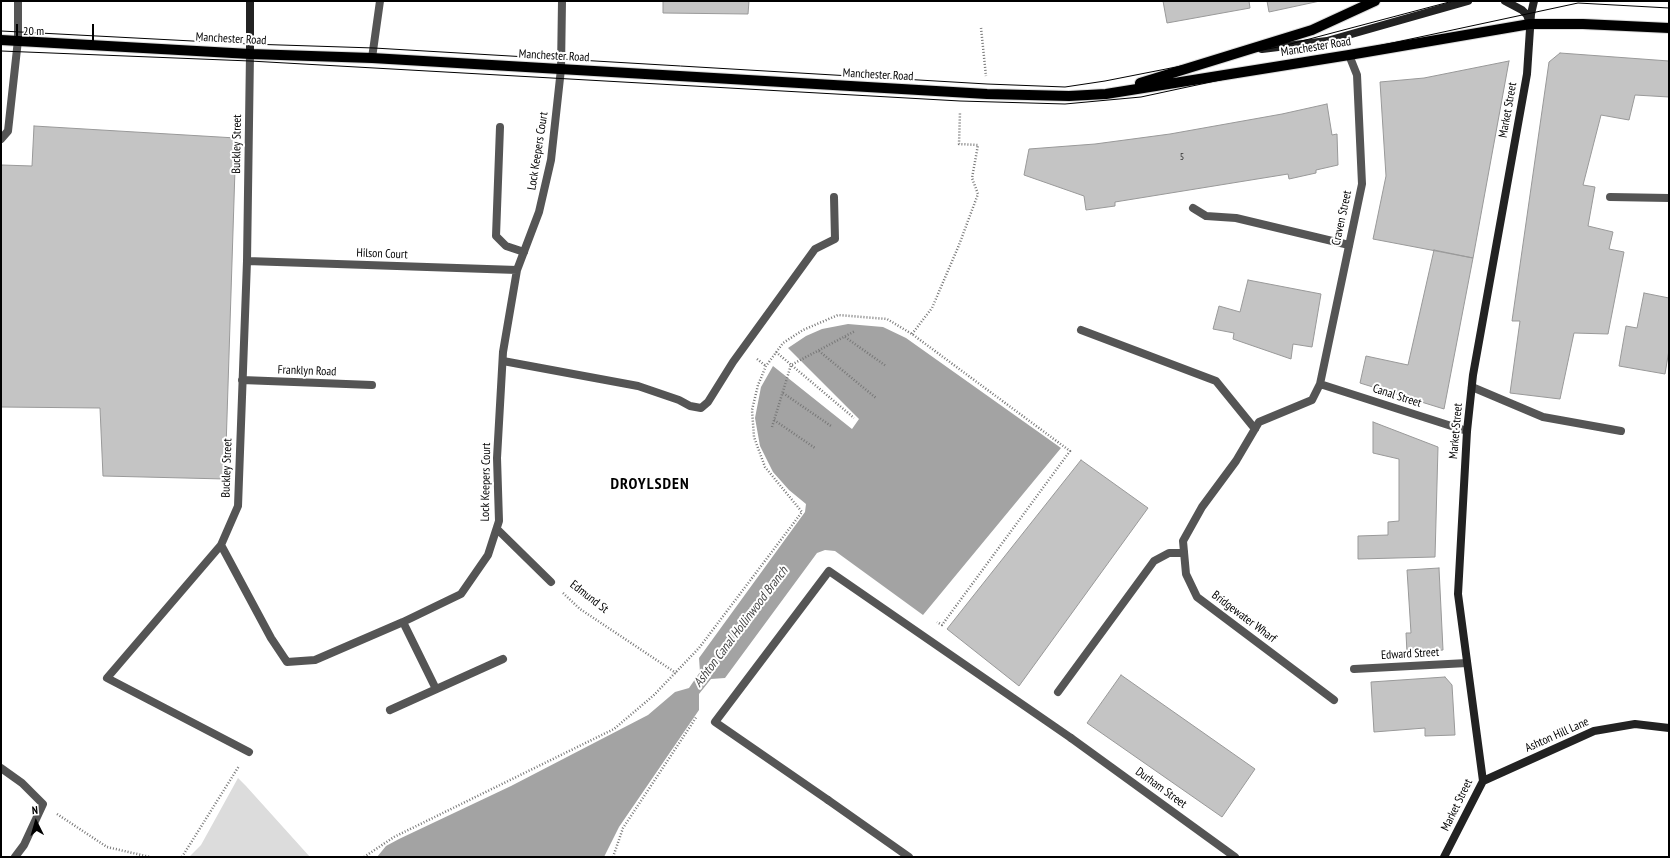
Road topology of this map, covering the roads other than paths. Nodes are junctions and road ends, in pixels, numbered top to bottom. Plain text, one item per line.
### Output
1 (18, 1) edge
2 (250, 1) edge
3 (380, 1) edge
4 (562, 1) edge
5 (1375, 1) edge
6 (1468, 1) edge
7 (1505, 1) edge
8 (1534, 1) edge
9 (1530, 24) junction
10 (1669, 28) edge
11 (1, 40) edge
12 (18, 40) junction
13 (1244, 51) junction
14 (250, 54) junction
15 (1349, 55) junction
16 (372, 58) junction
17 (561, 69) junction
18 (1106, 94) junction
19 (500, 128) dead end
20 (1, 139) edge
21 (834, 197) dead end
22 (1610, 197) dead end
23 (1669, 198) edge
24 (1193, 208) dead end
25 (1349, 245) junction
26 (524, 252) junction
27 (247, 261) junction
28 (517, 270) junction
29 (1081, 330) dead end
30 (503, 361) junction
31 (242, 380) junction
32 (1320, 384) junction
33 (372, 385) dead end
34 (1472, 387) junction
35 (1255, 429) junction
36 (1467, 431) junction
37 (1621, 432) dead end
38 (497, 529) junction
39 (221, 545) junction
40 (1184, 553) junction
41 (551, 582) road end
42 (403, 622) junction
43 (503, 659) dead end
44 (1467, 663) junction
45 (1354, 669) dead end
46 (436, 689) junction
47 (1058, 692) dead end
48 (1334, 700) dead end
49 (390, 710) dead end
50 (1669, 728) edge
51 (249, 752) road end
52 (1, 768) edge
53 (1483, 782) junction
54 (15, 857) edge
55 (909, 857) edge
56 (1235, 857) edge
57 (1444, 857) edge

1 - 12 street
2 - 14 street
3 - 16 street
4 - 17 street, Lock Keepers Court
5 - 13 main road, Manchester Road
6 - 13 street
7 - 9 street
8 - 9 street, Market Street
9 - 10 main road, Manchester Road
9 - 15 main road, Manchester Road
9 - 34 street, Market Street
11 - 12 main road, Manchester Road
12 - 14 main road, Manchester Road
12 - 20 street
13 - 18 main road, Manchester Road
14 - 16 main road, Manchester Road
14 - 27 street, Buckley Street
15 - 18 main road, Manchester Road
15 - 25 street, Craven Street
16 - 17 main road, Manchester Road
17 - 18 main road, Manchester Road
17 - 26 street, Lock Keepers Court
19 - 26 street
21 - 30 street
22 - 23 street
24 - 25 street
25 - 32 street, Craven Street
26 - 28 street, Lock Keepers Court
27 - 28 street, Hilson Court
27 - 31 street, Buckley Street
28 - 30 street, Lock Keepers Court
29 - 35 street
30 - 38 street, Lock Keepers Court
31 - 33 street, Franklyn Road
31 - 39 street, Buckley Street
32 - 35 street, Bridgewater Wharf
32 - 36 street, Canal Street
34 - 36 street, Market Street
34 - 37 street
35 - 40 street, Bridgewater Wharf
36 - 44 street, Market Street
38 - 41 street, Edmund St
38 - 42 street, Lock Keepers Court
39 - 42 street, Lock Keepers Court
39 - 51 street, Buckley Street
40 - 47 street
40 - 48 street, Bridgewater Wharf
42 - 46 street
43 - 46 street
44 - 45 street, Edward Street
44 - 53 street, Market Street
46 - 49 street
50 - 53 street, Ashton Hill Lane
52 - 54 street
53 - 57 street, Market Street
55 - 56 street, Durham Street

